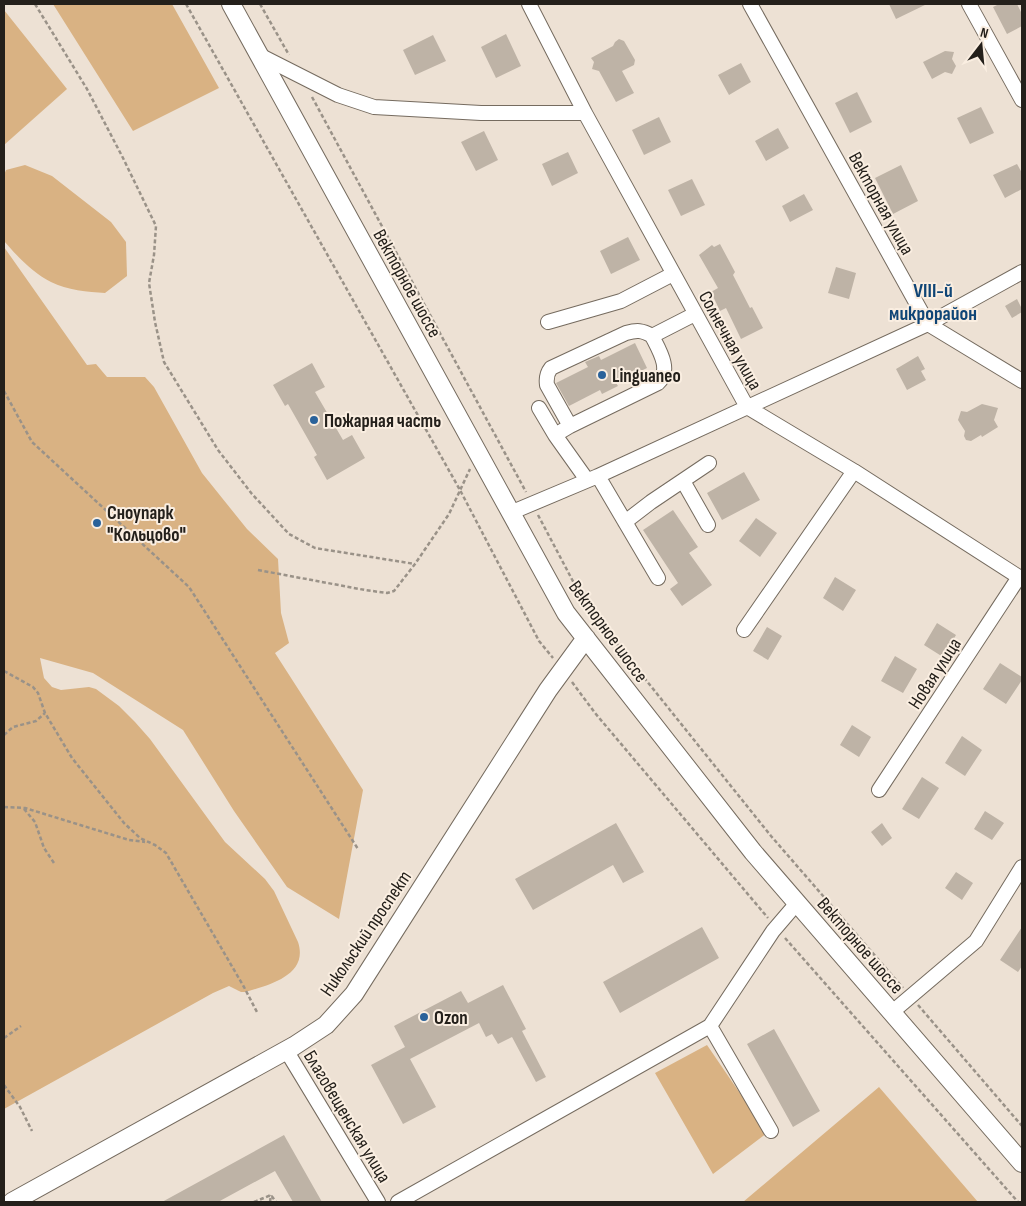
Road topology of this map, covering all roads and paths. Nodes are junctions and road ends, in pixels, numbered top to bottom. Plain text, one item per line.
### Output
1 (35, 4) edge
2 (231, 4) edge
3 (260, 4) edge
4 (529, 4) edge
5 (750, 4) edge
6 (969, 4) edge
7 (261, 56) junction
8 (301, 75) junction
9 (1022, 100) edge
10 (584, 113) junction
11 (1022, 272) edge
12 (674, 274) junction
13 (695, 314) junction
14 (548, 322) dead end
15 (928, 324) junction
16 (652, 336) junction
17 (1022, 382) edge
18 (4, 391) edge
19 (747, 407) junction
20 (539, 408) dead end
21 (570, 426) junction
22 (555, 435) junction
23 (478, 454) junction
24 (709, 463) dead end
25 (854, 471) junction
26 (593, 478) junction
27 (682, 481) junction
28 (532, 504) junction
29 (510, 513) junction
30 (625, 522) junction
31 (708, 525) dead end
32 (415, 564) junction
33 (258, 570) dead end
34 (658, 578) dead end
35 (1021, 578) edge
36 (744, 630) dead end
37 (586, 638) junction
38 (4, 671) edge
39 (45, 713) junction
40 (4, 735) edge
41 (879, 790) dead end
42 (4, 807) edge
43 (23, 808) junction
44 (146, 842) junction
45 (358, 849) dead end
46 (54, 863) dead end
47 (1022, 866) edge
48 (797, 903) junction
49 (910, 997) junction
50 (891, 1013) junction
51 (258, 1014) dead end
52 (21, 1026) dead end
53 (710, 1026) junction
54 (4, 1038) edge
55 (286, 1050) junction
56 (4, 1085) edge
57 (1022, 1126) edge
58 (32, 1130) dead end
59 (771, 1131) dead end
60 (1022, 1163) edge
61 (271, 1195) junction
62 (12, 1202) edge
63 (254, 1202) edge
64 (270, 1202) edge
65 (276, 1202) edge
66 (378, 1202) edge
67 (398, 1202) edge

1 - 32 path
2 - 7 main road, Векторное шоссе
3 - 8 path
4 - 10 street, Солнечная улица
5 - 15 street, Векторная улица
6 - 9 street
7 - 8 street
7 - 23 main road, Векторное шоссе
8 - 10 street
8 - 28 path
10 - 12 street, Солнечная улица
11 - 15 street
12 - 13 street, Солнечная улица
12 - 14 street
13 - 16 street
13 - 19 street, Солнечная улица
15 - 17 street, Векторная улица
15 - 19 street
16 - 21 street
16 - 21 street
18 - 45 path
19 - 25 street, Солнечная улица
19 - 26 street
20 - 22 street
21 - 22 street
22 - 26 street
23 - 29 main road, Векторное шоссе
23 - 32 path
24 - 27 street
25 - 35 street, Солнечная улица
25 - 36 street
26 - 28 street
26 - 30 street
27 - 30 street
27 - 31 street
28 - 29 street
28 - 49 path
29 - 37 main road, Векторное шоссе
30 - 34 street
32 - 33 path
35 - 41 street, Новая улица
37 - 48 main road, Векторное шоссе
37 - 55 main road, Никольский проспект
38 - 39 path
39 - 40 path
39 - 44 path
42 - 43 path
43 - 44 path
43 - 46 path
44 - 51 path
47 - 49 street
48 - 50 main road, Векторное шоссе
48 - 53 street
49 - 50 street
49 - 57 path
50 - 60 main road, Векторное шоссе
52 - 54 path
53 - 59 street
53 - 67 street
55 - 62 main road, Никольский проспект
55 - 66 street, Благовещенская улица
56 - 58 path
61 - 63 path
61 - 64 path
61 - 65 path

